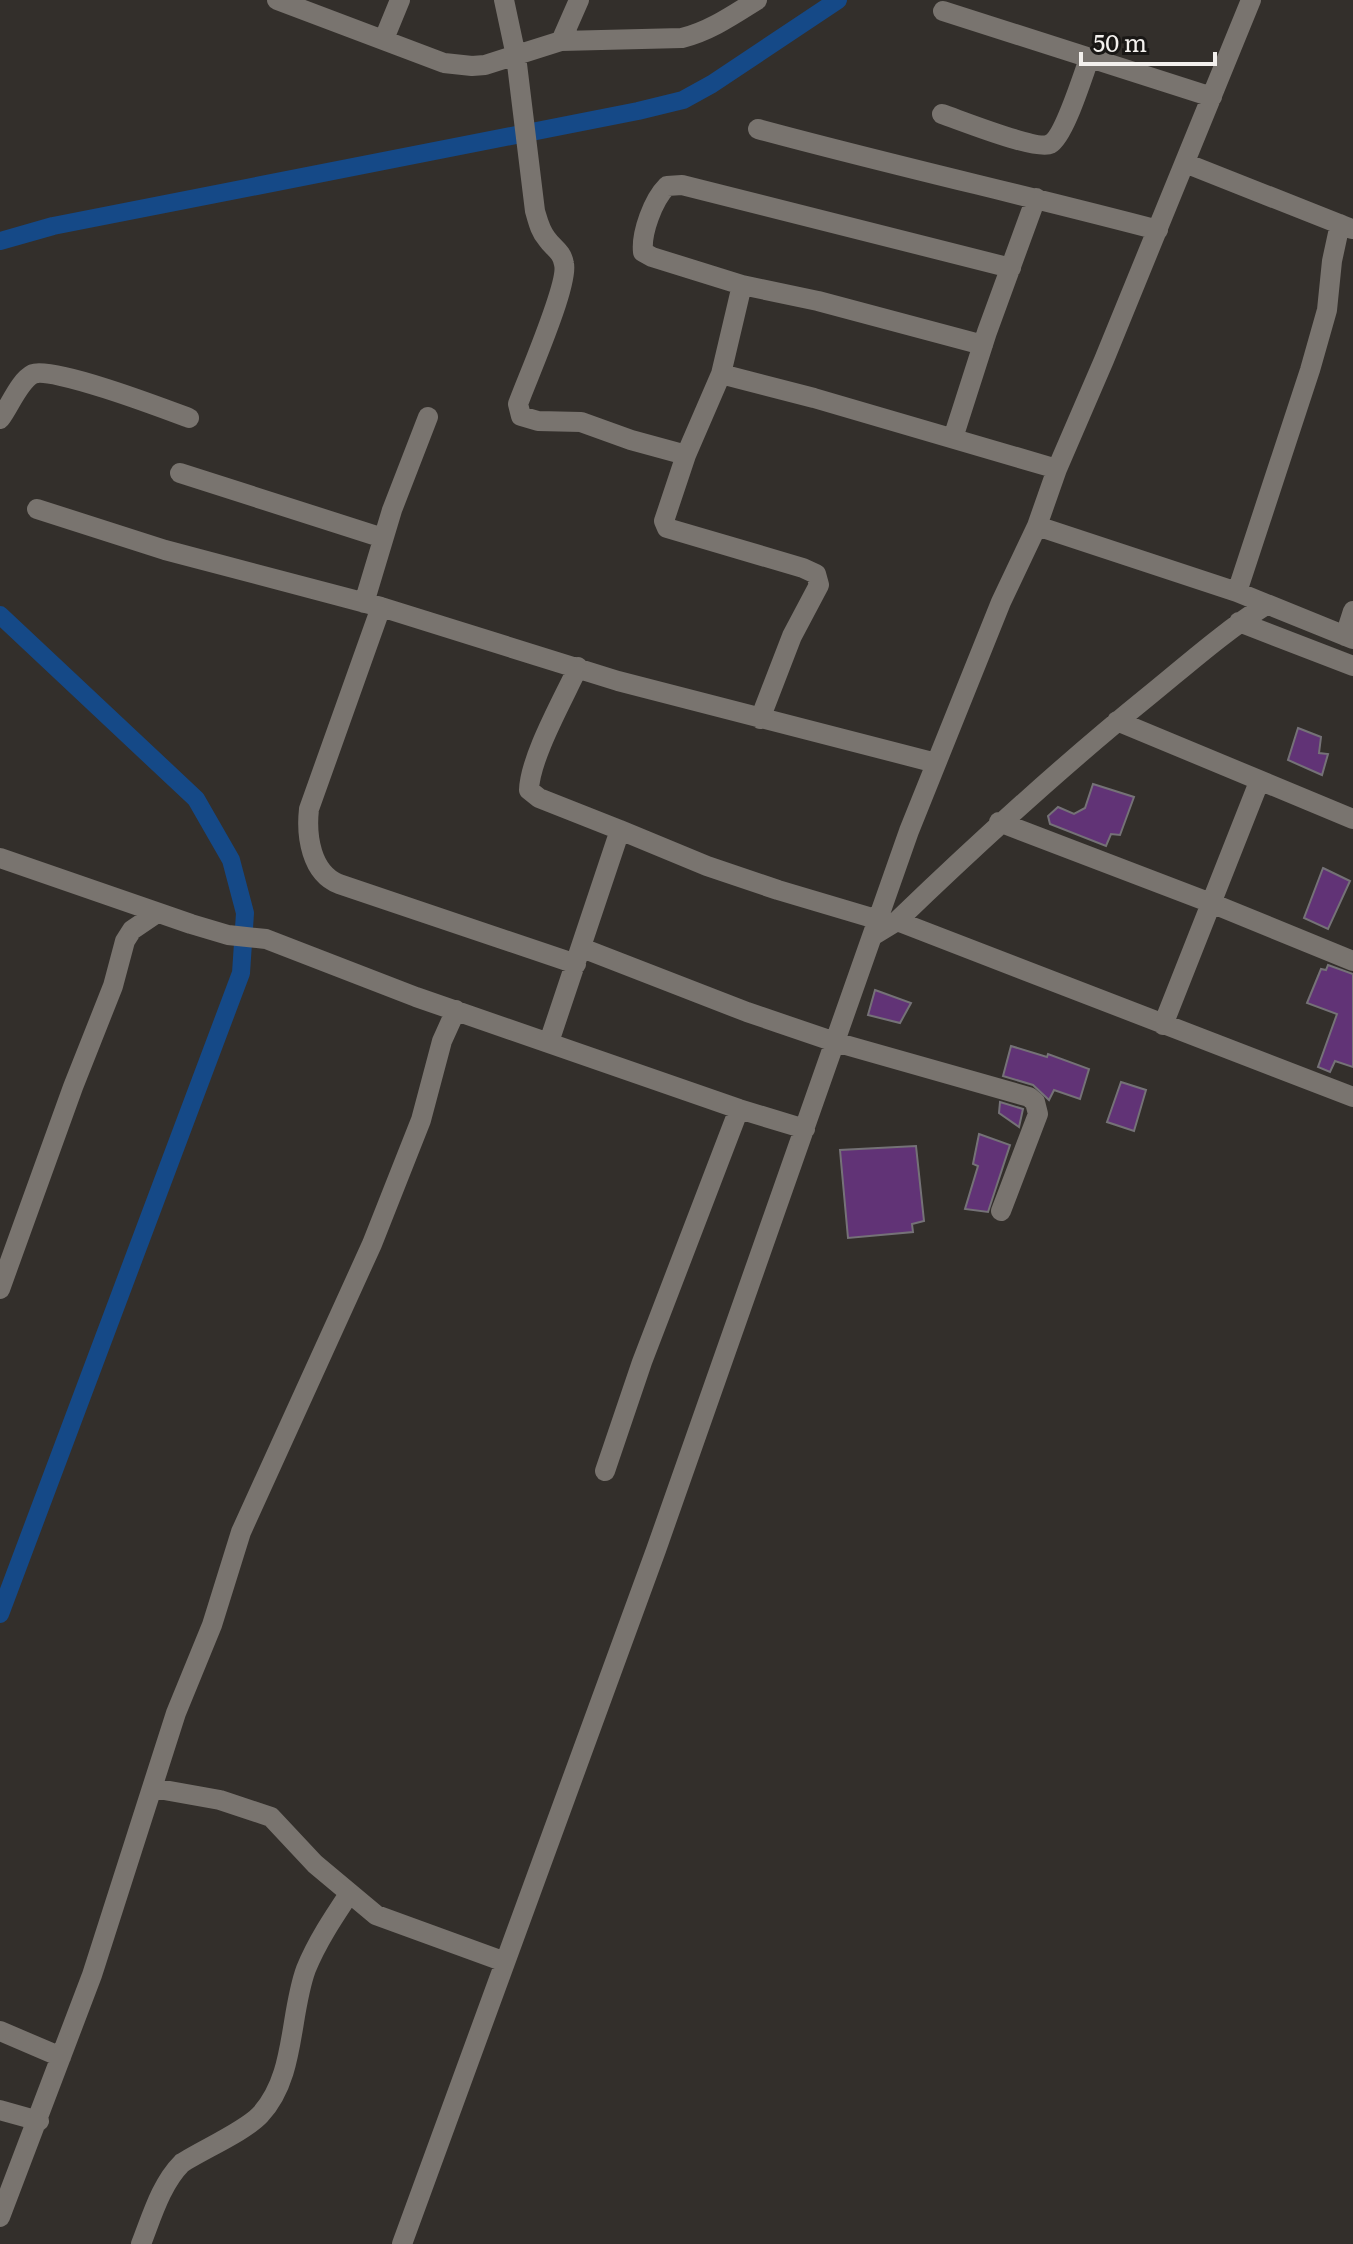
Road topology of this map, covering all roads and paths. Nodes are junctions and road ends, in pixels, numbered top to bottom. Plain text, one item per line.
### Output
1 (277, 0) edge
2 (400, 0) edge
3 (504, 0) edge
4 (579, 0) edge
5 (757, 0) edge
6 (1251, 0) edge
7 (332, 9) edge
8 (943, 11) dead end
9 (384, 39) junction
10 (561, 41) junction
11 (516, 56) junction
12 (1089, 59) junction
13 (1212, 97) junction
14 (942, 114) dead end
15 (758, 129) dead end
16 (1185, 163) junction
17 (1036, 198) junction
18 (1347, 227) edge
19 (1158, 230) junction
20 (1011, 268) junction
21 (742, 285) junction
22 (983, 345) junction
23 (721, 374) junction
24 (428, 417) dead end
25 (189, 418) dead end
26 (0, 419) edge
27 (953, 438) junction
28 (686, 455) junction
29 (1057, 469) junction
30 (180, 473) dead end
31 (37, 509) dead end
32 (1037, 526) junction
33 (383, 538) junction
34 (1237, 592) junction
35 (373, 605) junction
36 (1266, 605) junction
37 (1353, 611) edge
38 (1239, 622) junction
39 (1349, 637) edge
40 (1353, 666) edge
41 (578, 667) junction
42 (760, 719) junction
43 (1117, 721) junction
44 (936, 763) junction
45 (1259, 782) junction
46 (1353, 819) edge
47 (999, 822) junction
48 (620, 830) junction
49 (0, 858) edge
50 (1211, 903) junction
51 (157, 913) junction
52 (883, 925) junction
53 (579, 956) junction
54 (1353, 961) edge
55 (456, 1010) junction
56 (1163, 1025) junction
57 (549, 1042) junction
58 (835, 1042) junction
59 (1353, 1097) edge
60 (739, 1109) junction
61 (805, 1129) junction
62 (1001, 1211) dead end
63 (0, 1289) edge
64 (605, 1471) dead end
65 (153, 1788) junction
66 (349, 1894) junction
67 (505, 1962) junction
68 (0, 2031) edge
69 (61, 2057) junction
70 (0, 2110) edge
71 (39, 2121) junction
72 (0, 2217) edge
73 (141, 2244) edge
74 (402, 2244) edge

1 - 7 street
2 - 9 street
3 - 11 street
4 - 10 street
5 - 10 street
6 - 13 street
7 - 9 street
8 - 12 street
9 - 11 street
10 - 11 street
11 - 28 street
12 - 13 street
12 - 14 street
13 - 16 street
15 - 17 street
16 - 18 street
16 - 19 street
17 - 19 street
17 - 20 street
18 - 34 street
19 - 29 street
20 - 21 street
20 - 22 street
21 - 22 street
21 - 23 street
22 - 27 street
23 - 27 street
23 - 28 street
24 - 33 street
25 - 26 street
27 - 29 street
28 - 42 street
29 - 32 street
30 - 33 street
31 - 35 street
32 - 34 street
32 - 44 street
33 - 35 street
34 - 36 street
35 - 41 street
35 - 53 street
36 - 38 street
36 - 39 street
37 - 39 street
38 - 40 street
38 - 43 street
41 - 42 street
41 - 48 street
42 - 44 street
43 - 45 street
43 - 47 street
44 - 52 street
45 - 46 street
45 - 50 street
47 - 50 street
47 - 52 street
48 - 52 street
48 - 53 street
49 - 51 street
50 - 54 street
50 - 56 street
51 - 55 street
51 - 63 street
52 - 56 street
52 - 58 street
53 - 57 street
53 - 58 street
55 - 57 street
55 - 65 street
56 - 59 street
57 - 60 street
58 - 61 street
58 - 62 street
60 - 61 street
60 - 64 street
61 - 67 street
65 - 66 street
65 - 69 street
66 - 67 street
66 - 73 street
67 - 74 street
68 - 69 street
69 - 71 street
70 - 71 street
71 - 72 street

